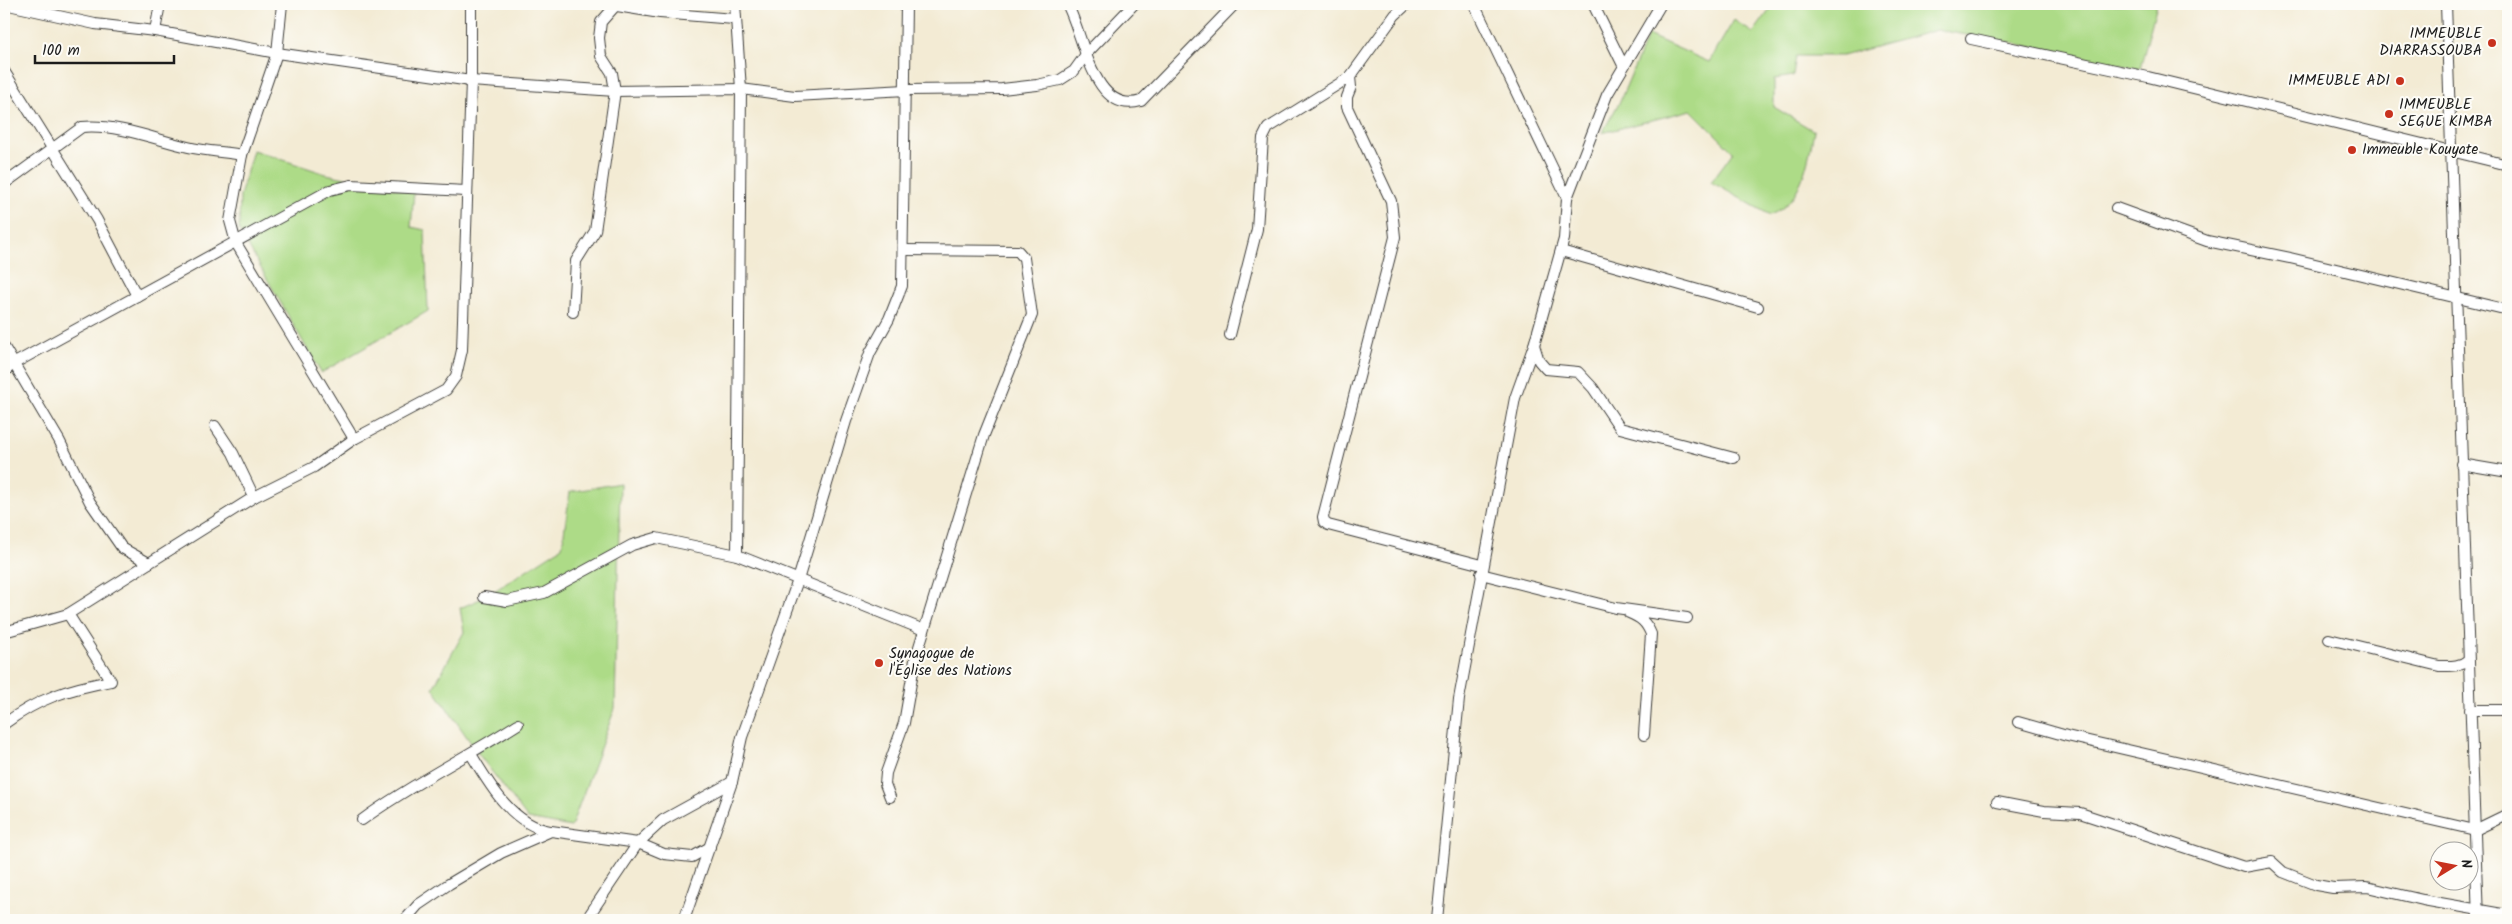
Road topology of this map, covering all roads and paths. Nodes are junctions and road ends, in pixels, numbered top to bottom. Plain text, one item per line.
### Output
1 (4, 4) edge
2 (160, 4) edge
3 (282, 4) edge
4 (471, 4) edge
5 (735, 4) edge
6 (906, 4) edge
7 (1067, 4) edge
8 (1134, 4) edge
9 (1235, 4) edge
10 (1408, 4) edge
11 (1474, 4) edge
12 (1593, 4) edge
13 (1661, 4) edge
14 (2446, 4) edge
15 (617, 5) edge
16 (734, 19) junction
17 (155, 31) junction
18 (1971, 40) dead end
19 (277, 53) junction
20 (1087, 53) junction
21 (1623, 65) junction
22 (4, 71) edge
23 (1350, 77) junction
24 (471, 81) junction
25 (741, 89) junction
26 (906, 90) junction
27 (616, 91) junction
28 (54, 149) junction
29 (2451, 151) junction
30 (242, 155) junction
31 (2508, 165) edge
32 (4, 184) edge
33 (466, 191) junction
34 (1567, 198) junction
35 (2116, 208) dead end
36 (236, 243) junction
37 (903, 250) junction
38 (1561, 252) junction
39 (137, 296) junction
40 (2456, 296) junction
41 (1758, 307) dead end
42 (2508, 310) edge
43 (572, 312) dead end
44 (1230, 335) dead end
45 (1534, 345) junction
46 (4, 347) edge
47 (13, 364) junction
48 (4, 372) edge
49 (215, 426) dead end
50 (354, 439) junction
51 (1734, 458) dead end
52 (2461, 464) junction
53 (2508, 472) edge
54 (254, 497) junction
55 (737, 555) junction
56 (149, 563) junction
57 (1482, 570) junction
58 (798, 580) junction
59 (484, 597) dead end
60 (1616, 608) junction
61 (68, 614) junction
62 (1687, 618) dead end
63 (924, 630) junction
64 (4, 632) edge
65 (2329, 638) dead end
66 (2468, 660) junction
67 (2470, 710) junction
68 (2508, 710) edge
69 (2018, 722) dead end
70 (4, 724) edge
71 (518, 724) dead end
72 (1644, 736) dead end
73 (471, 754) junction
74 (732, 782) junction
75 (890, 797) dead end
76 (1997, 802) dead end
77 (2506, 819) edge
78 (362, 820) dead end
79 (2475, 830) junction
80 (550, 831) junction
81 (638, 843) junction
82 (710, 847) junction
83 (2478, 908) junction
84 (2508, 915) edge
85 (405, 920) edge
86 (586, 920) edge
87 (684, 920) edge
88 (1437, 920) edge
89 (2478, 920) edge

1 - 17 street
2 - 17 street
3 - 19 street
4 - 24 street
5 - 16 street
6 - 26 street
7 - 20 street
8 - 20 street
9 - 20 street
10 - 23 street
11 - 34 street
12 - 21 street
13 - 21 street
14 - 29 street
15 - 16 street
15 - 27 street
16 - 25 street
17 - 19 street
18 - 29 street
19 - 24 street
19 - 30 street
20 - 26 street
21 - 34 street
22 - 28 street
23 - 44 street
23 - 57 street
24 - 27 street
24 - 33 street
25 - 26 street
25 - 27 street
25 - 55 street
26 - 37 street
27 - 43 street
28 - 30 street
28 - 32 street
28 - 39 street
29 - 31 street
29 - 40 street
30 - 36 street
33 - 36 street
33 - 50 street
34 - 38 street
35 - 40 street
36 - 39 street
36 - 50 street
37 - 58 street
37 - 63 street
38 - 41 street
38 - 45 street
39 - 47 street
40 - 42 street
40 - 52 street
45 - 51 street
45 - 57 street
46 - 47 street
47 - 48 street
47 - 56 street
49 - 54 street
50 - 54 street
52 - 53 street
52 - 66 street
54 - 56 street
55 - 58 street
55 - 59 street
56 - 61 street
57 - 60 street
57 - 88 street
58 - 63 street
58 - 74 street
60 - 62 street
60 - 72 street
61 - 64 street
61 - 70 street
63 - 75 street
65 - 66 street
66 - 67 street
67 - 68 street
67 - 79 street
69 - 79 street
71 - 73 street
73 - 78 street
73 - 80 street
74 - 81 street
74 - 82 street
76 - 83 street
77 - 79 street
79 - 83 street
80 - 81 street
80 - 85 street
81 - 82 street
81 - 86 street
82 - 87 street
83 - 84 street
83 - 89 street

